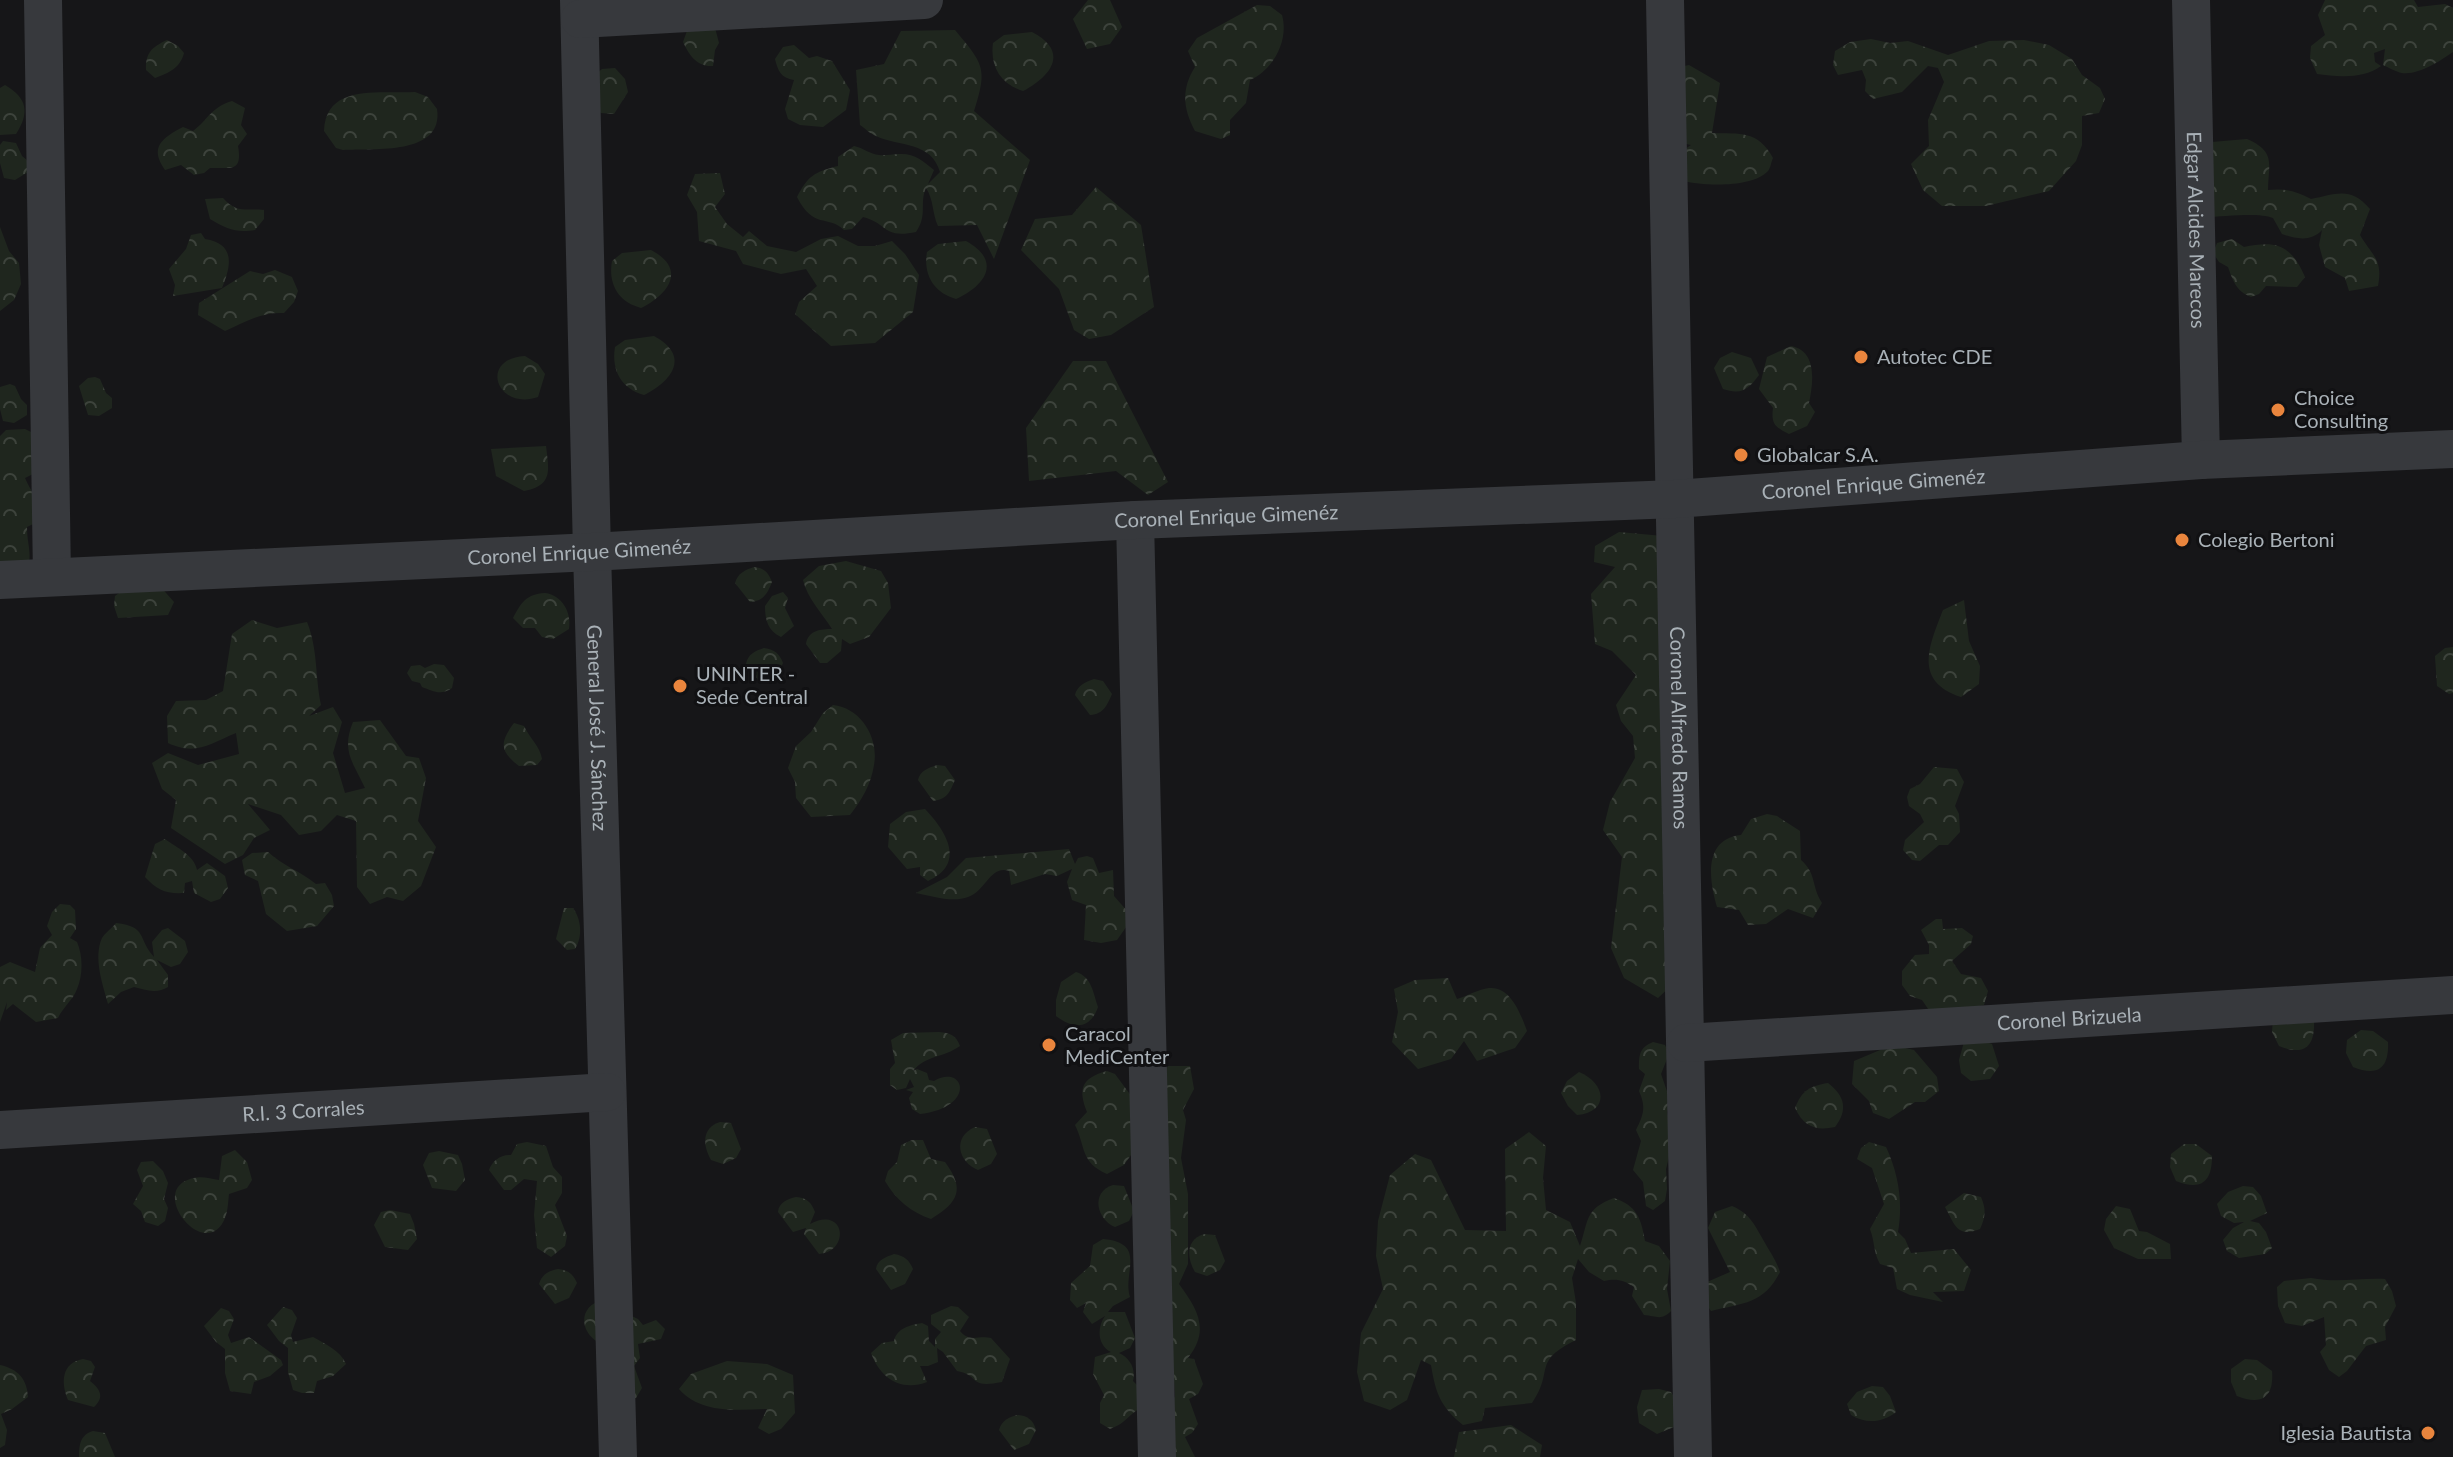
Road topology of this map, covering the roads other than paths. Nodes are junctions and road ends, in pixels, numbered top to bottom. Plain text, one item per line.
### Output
1 (43, 0) edge
2 (924, 0) edge
3 (1665, 0) edge
4 (2191, 0) edge
5 (580, 9) edge
6 (2453, 449) edge
7 (2201, 460) junction
8 (1675, 499) junction
9 (1135, 520) junction
10 (592, 552) junction
11 (52, 577) junction
12 (0, 580) edge
13 (2453, 995) edge
14 (1686, 1043) junction
15 (607, 1092) junction
16 (0, 1130) edge
17 (618, 1457) edge
18 (1157, 1457) edge
19 (1693, 1457) edge

1 - 11 street
2 - 5 street
3 - 8 street, Coronel Alfredo Ramos
4 - 7 street, Edgar Alcides Marecos
5 - 10 street, General José J. Sánchez
6 - 7 street, Coronel Enrique Gimenéz
7 - 8 street, Coronel Enrique Gimenéz
8 - 9 street, Coronel Enrique Gimenéz
8 - 14 street, Coronel Alfredo Ramos
9 - 10 street, Coronel Enrique Gimenéz
9 - 18 street
10 - 11 street, Coronel Enrique Gimenéz
10 - 15 street, General José J. Sánchez
11 - 12 street, Coronel Enrique Gimenéz
13 - 14 street, Coronel Brizuela
14 - 19 street, Coronel Alfredo Ramos
15 - 16 street, R.I. 3 Corrales
15 - 17 street, General José J. Sánchez

